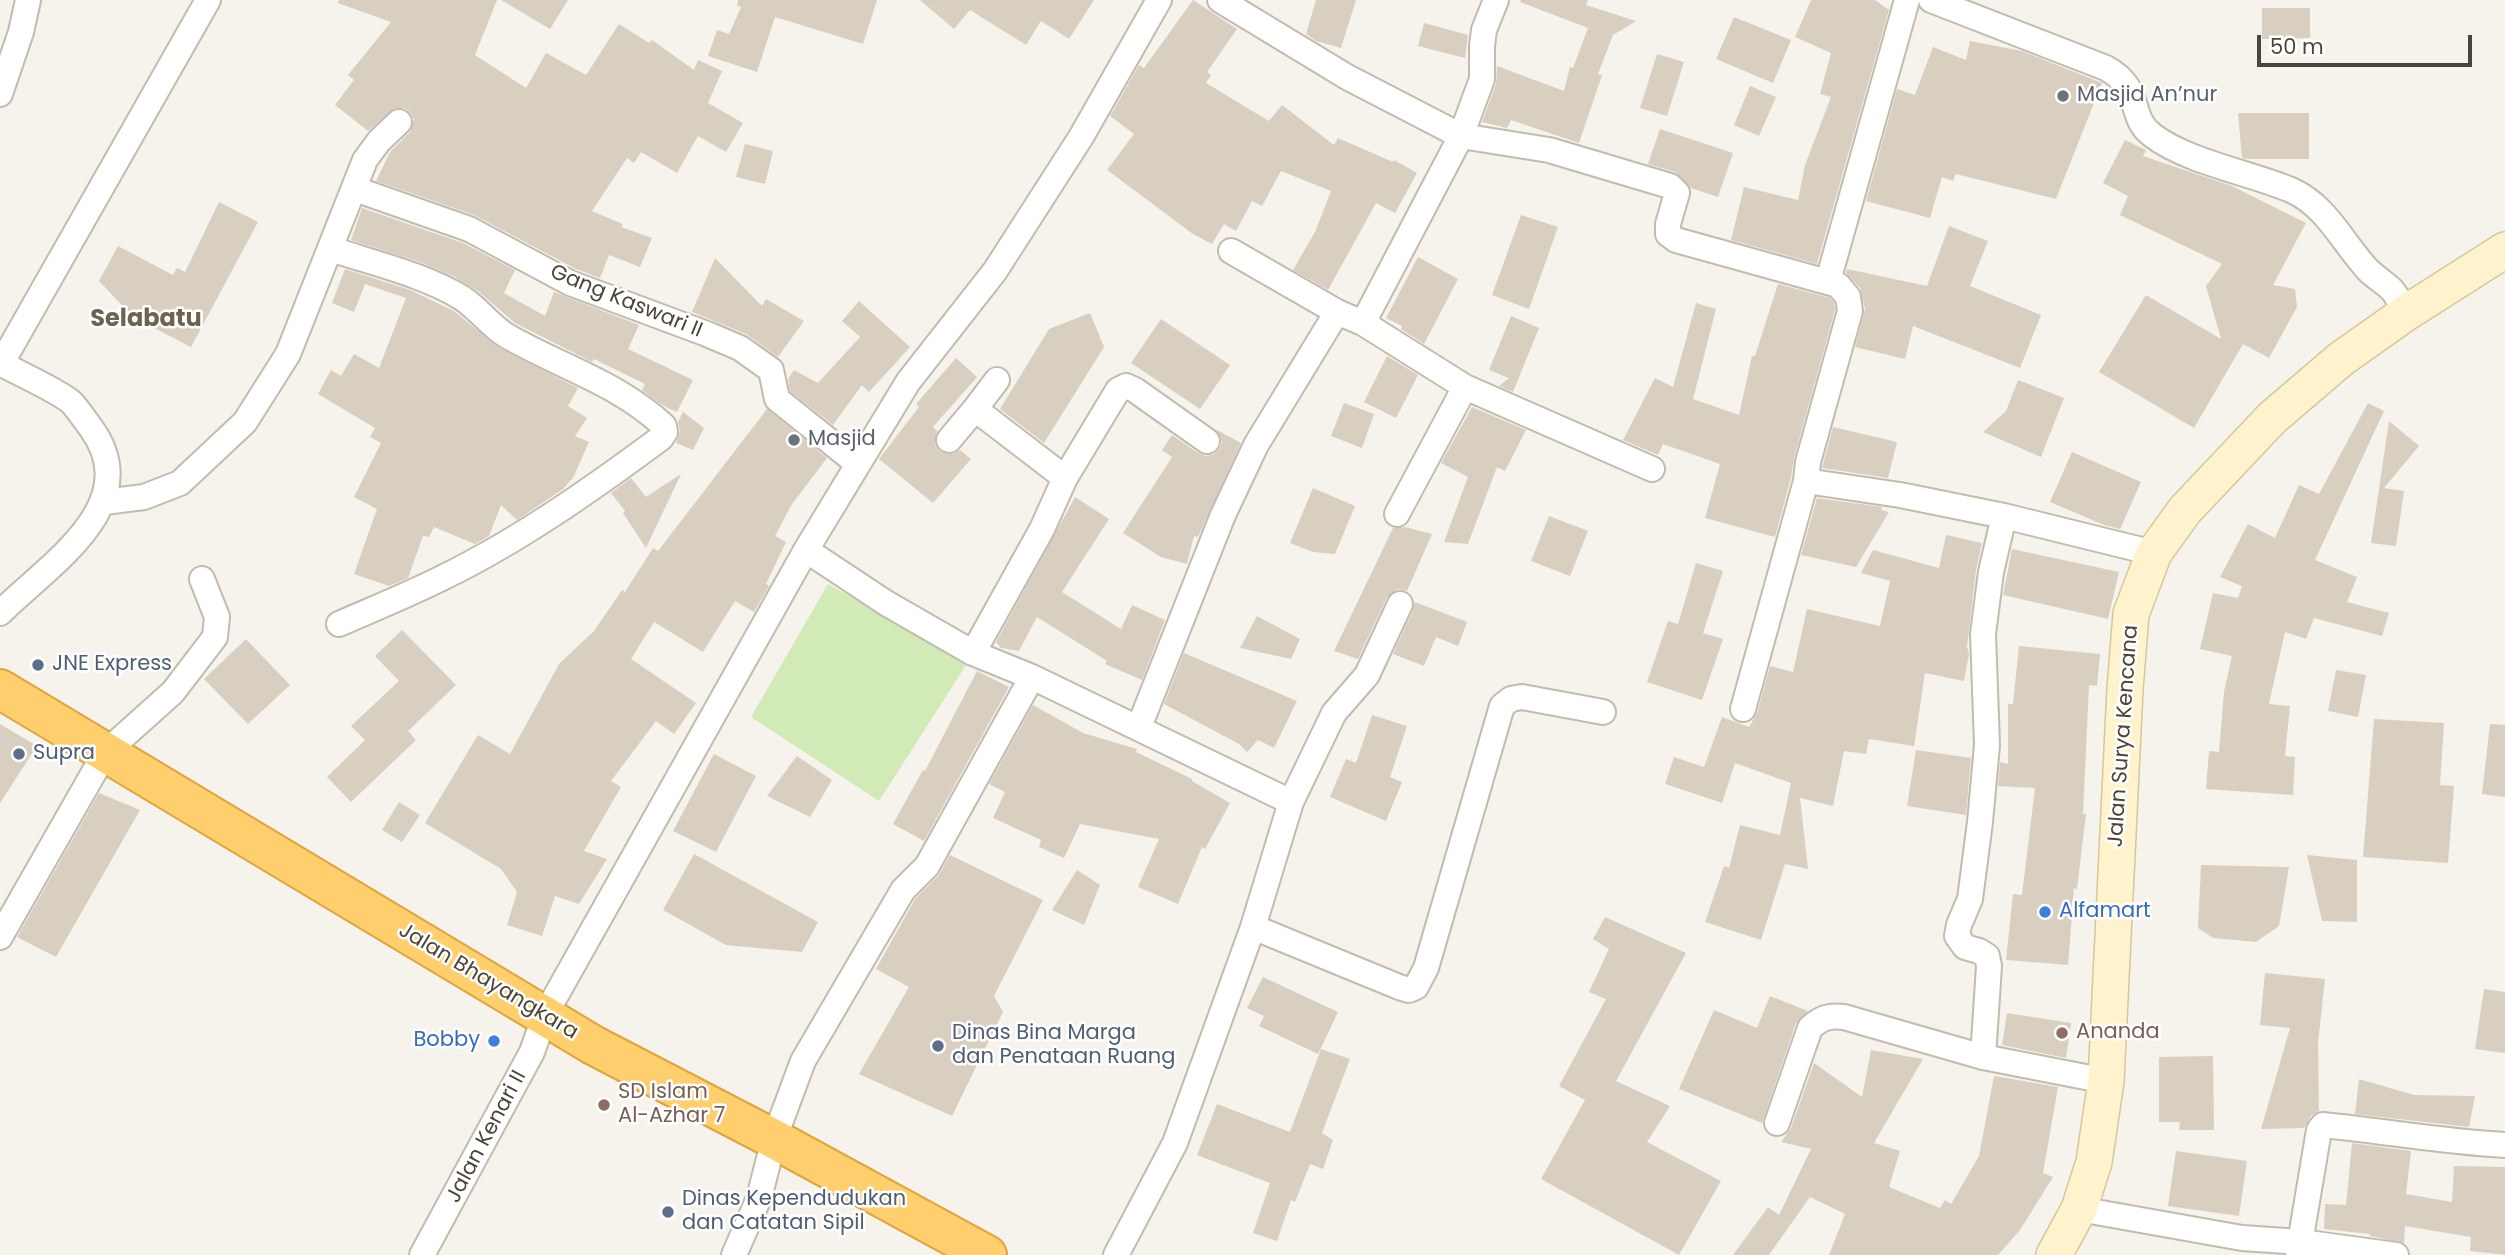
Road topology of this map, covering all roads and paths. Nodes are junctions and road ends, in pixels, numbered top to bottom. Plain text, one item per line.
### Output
1 (28, 0) edge
2 (208, 0) edge
3 (1159, 0) edge
4 (1220, 0) edge
5 (1496, 0) edge
6 (1907, 0) edge
7 (1931, 0) edge
8 (0, 94) edge
9 (399, 122) dead end
10 (1461, 136) junction
11 (355, 189) junction
12 (331, 249) junction
13 (2505, 250) edge
14 (1231, 251) dead end
15 (1828, 281) junction
16 (1337, 312) junction
17 (2406, 313) junction
18 (1363, 323) junction
19 (0, 363) edge
20 (997, 380) dead end
21 (1465, 387) junction
22 (975, 409) junction
23 (949, 440) dead end
24 (1208, 441) dead end
25 (858, 464) junction
26 (1652, 469) dead end
27 (1065, 478) junction
28 (1806, 481) junction
29 (104, 502) junction
30 (1397, 514) dead end
31 (2004, 516) junction
32 (806, 550) junction
33 (2154, 553) junction
34 (202, 579) dead end
35 (1399, 604) dead end
36 (0, 613) edge
37 (339, 624) dead end
38 (973, 653) junction
39 (1032, 677) junction
40 (0, 689) edge
41 (1744, 709) dead end
42 (1603, 712) dead end
43 (1139, 727) junction
44 (105, 753) junction
45 (1291, 802) junction
46 (1254, 927) junction
47 (0, 937) edge
48 (545, 1015) junction
49 (1983, 1057) junction
50 (2106, 1081) junction
51 (1777, 1123) dead end
52 (774, 1139) junction
53 (2505, 1145) edge
54 (2079, 1209) junction
55 (2300, 1248) edge
56 (422, 1255) edge
57 (734, 1255) edge
58 (987, 1255) edge
59 (1116, 1255) edge
60 (2054, 1255) edge
61 (2396, 1255) edge

1 - 8 street
2 - 19 street
3 - 25 street, Jalan Kenari II
4 - 10 street
5 - 10 street
6 - 15 street
7 - 17 street
9 - 11 street
10 - 15 street
10 - 18 street
11 - 12 street
11 - 25 street, Gang Kaswari II
12 - 29 street
12 - 37 street
13 - 17 street, Jalan Surya Kencana
14 - 16 street
15 - 28 street
16 - 18 street
16 - 43 street
17 - 33 street, Jalan Surya Kencana
18 - 21 street
19 - 29 street
20 - 22 street
21 - 26 street
21 - 30 street
22 - 23 street
22 - 27 street
24 - 27 street
25 - 32 street, Jalan Kenari II
27 - 38 street
28 - 31 street
28 - 41 street
29 - 36 street
31 - 33 street
31 - 49 street
32 - 38 street
32 - 48 street, Jalan Kenari II
33 - 50 street, Jalan Surya Kencana
34 - 44 street
35 - 45 street
38 - 39 street
39 - 43 street
39 - 52 street
40 - 44 highway, Jalan Bhayangkara
42 - 46 street
43 - 45 street
44 - 47 street
44 - 48 highway, Jalan Bhayangkara
45 - 46 street
46 - 59 street
48 - 52 highway, Jalan Bhayangkara
48 - 56 street, Jalan Kenari II
49 - 50 street
49 - 51 street
50 - 54 street, Jalan Surya Kencana
52 - 57 street
52 - 58 highway, Jalan Bhayangkara
53 - 55 street
54 - 55 street
54 - 60 street, Jalan Surya Kencana
55 - 61 street

